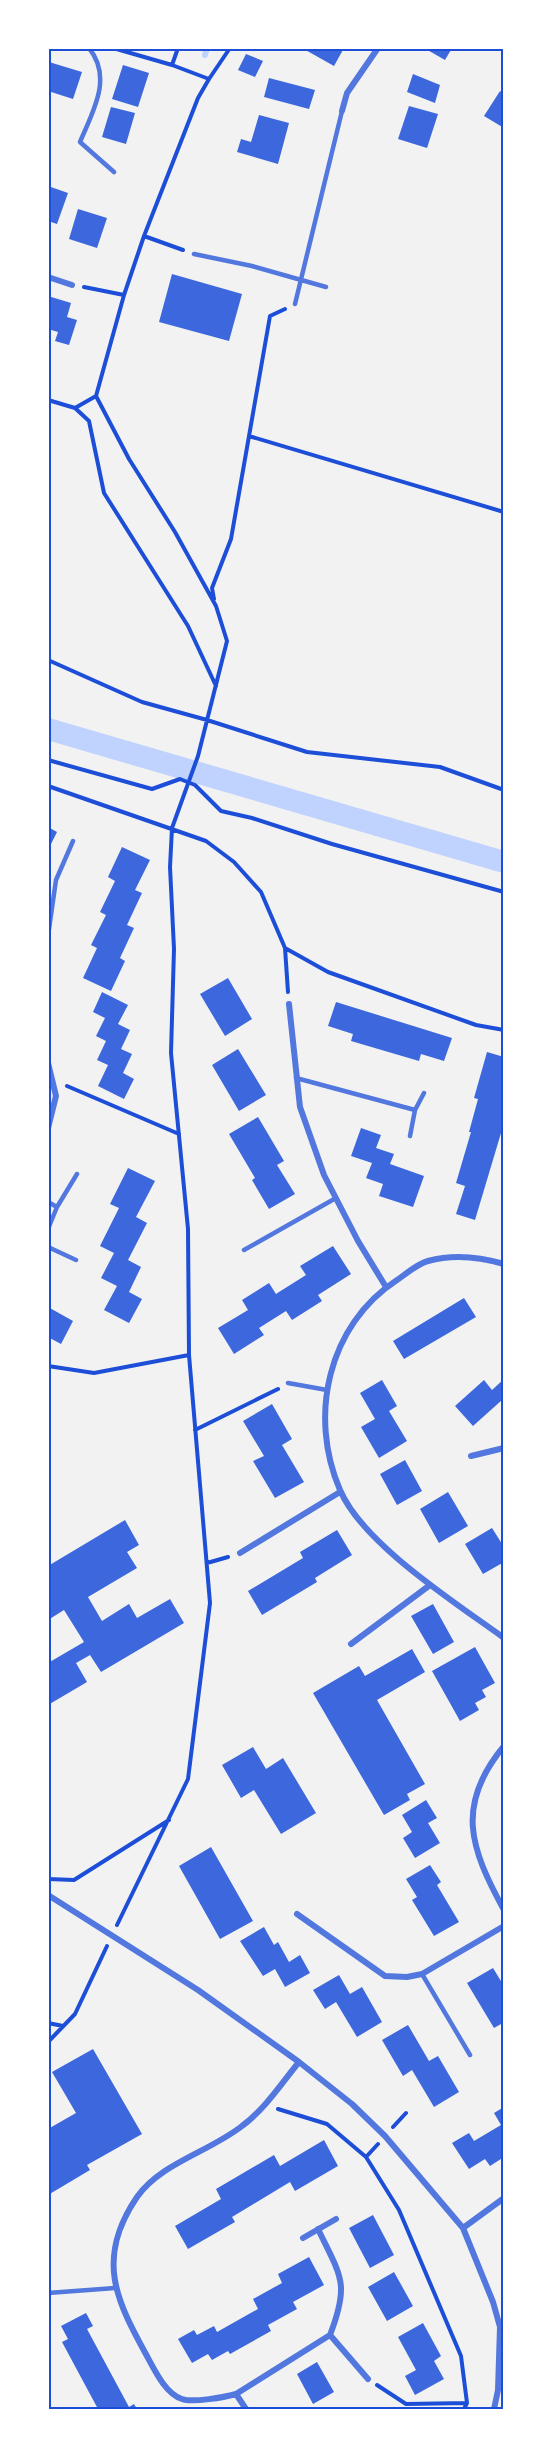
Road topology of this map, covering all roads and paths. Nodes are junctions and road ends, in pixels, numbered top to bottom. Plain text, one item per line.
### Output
1 (89, 48) edge
2 (113, 48) edge
3 (178, 48) edge
4 (230, 48) edge
5 (378, 48) edge
6 (172, 65) junction
7 (209, 79) junction
8 (342, 111) joint
9 (114, 172) dead end
10 (144, 236) junction
11 (194, 254) joint
12 (48, 277) edge
13 (300, 280) junction
14 (72, 285) joint
15 (326, 288) dead end
16 (124, 295) junction
17 (295, 304) joint
18 (96, 396) junction
19 (48, 400) edge
20 (75, 408) junction
21 (249, 436) junction
22 (504, 512) edge
23 (216, 606) junction
24 (48, 660) edge
25 (216, 687) junction
26 (207, 720) junction
27 (48, 760) edge
28 (48, 786) edge
29 (504, 790) edge
30 (172, 828) junction
31 (73, 841) dead end
32 (504, 892) edge
33 (50, 906) edge
34 (48, 936) edge
35 (285, 948) junction
36 (289, 1004) joint
37 (504, 1030) edge
38 (48, 1063) edge
39 (296, 1078) junction
40 (53, 1080) junction
41 (424, 1093) dead end
42 (415, 1110) junction
43 (48, 1128) edge
44 (180, 1135) junction
45 (410, 1136) dead end
46 (77, 1174) dead end
47 (336, 1198) junction
48 (48, 1202) edge
49 (57, 1207) junction
50 (48, 1229) edge
51 (48, 1247) edge
52 (244, 1250) dead end
53 (76, 1260) dead end
54 (504, 1264) edge
55 (386, 1287) junction
56 (189, 1355) junction
57 (48, 1366) edge
58 (288, 1383) joint
59 (327, 1390) junction
60 (195, 1430) junction
61 (504, 1448) edge
62 (471, 1456) dead end
63 (340, 1492) junction
64 (240, 1553) joint
65 (207, 1563) junction
66 (430, 1585) junction
67 (504, 1638) edge
68 (351, 1644) dead end
69 (504, 1746) edge
70 (169, 1820) junction
71 (48, 1880) edge
72 (48, 1895) edge
73 (504, 1910) edge
74 (297, 1914) dead end
75 (504, 1926) edge
76 (114, 1931) dead end
77 (110, 1941) dead end
78 (422, 1974) junction
79 (48, 2023) edge
80 (63, 2026) junction
81 (48, 2042) edge
82 (470, 2055) dead end
83 (299, 2062) junction
84 (266, 2104) junction
85 (504, 2198) edge
86 (336, 2219) dead end
87 (463, 2228) junction
88 (318, 2229) junction
89 (303, 2238) dead end
90 (115, 2288) junction
91 (48, 2293) edge
92 (330, 2335) junction
93 (368, 2379) joint
94 (236, 2394) junction
95 (182, 2399) junction
96 (467, 2403) junction
97 (181, 2409) edge
98 (246, 2409) edge
99 (464, 2409) edge
100 (494, 2409) edge

1 - 9 lane
2 - 6 path
3 - 6 path
4 - 7 path
5 - 8 street
6 - 7 path
7 - 10 path
8 - 13 lane
10 - 11 path
10 - 16 path
11 - 13 lane
12 - 14 street
13 - 15 lane
13 - 17 lane
14 - 16 path
16 - 18 path
17 - 21 path
18 - 20 path
18 - 23 path
19 - 20 path
20 - 25 path
21 - 22 path
21 - 23 path
23 - 25 path
24 - 26 path
25 - 26 path
26 - 29 path
26 - 30 path
27 - 32 path
28 - 30 path
30 - 35 path
30 - 44 path
31 - 33 lane
33 - 34 lane
35 - 36 path
35 - 37 path
36 - 39 street
38 - 40 street
39 - 42 lane
39 - 47 street
40 - 43 street
40 - 44 path
41 - 42 lane
42 - 45 lane
44 - 56 path
46 - 49 lane
47 - 52 lane
47 - 55 street
48 - 49 lane
49 - 50 lane
51 - 53 lane
54 - 55 street
55 - 59 street
56 - 57 path
56 - 60 path
58 - 59 lane
58 - 60 path
59 - 63 street
60 - 65 path
61 - 62 street
63 - 64 street
63 - 66 street
64 - 65 path
65 - 70 path
66 - 67 street
66 - 68 street
69 - 73 street
70 - 71 path
70 - 76 path
72 - 83 street
74 - 78 street
75 - 78 street
77 - 80 path
78 - 82 lane
79 - 80 path
80 - 81 path
83 - 84 street
83 - 87 street
84 - 90 street
84 - 96 path
85 - 87 street
86 - 88 street
87 - 100 street
88 - 89 street
88 - 92 street
90 - 91 lane
90 - 95 street
92 - 93 street
92 - 94 street
93 - 96 path
94 - 95 street
94 - 98 street
95 - 97 street
96 - 99 path

